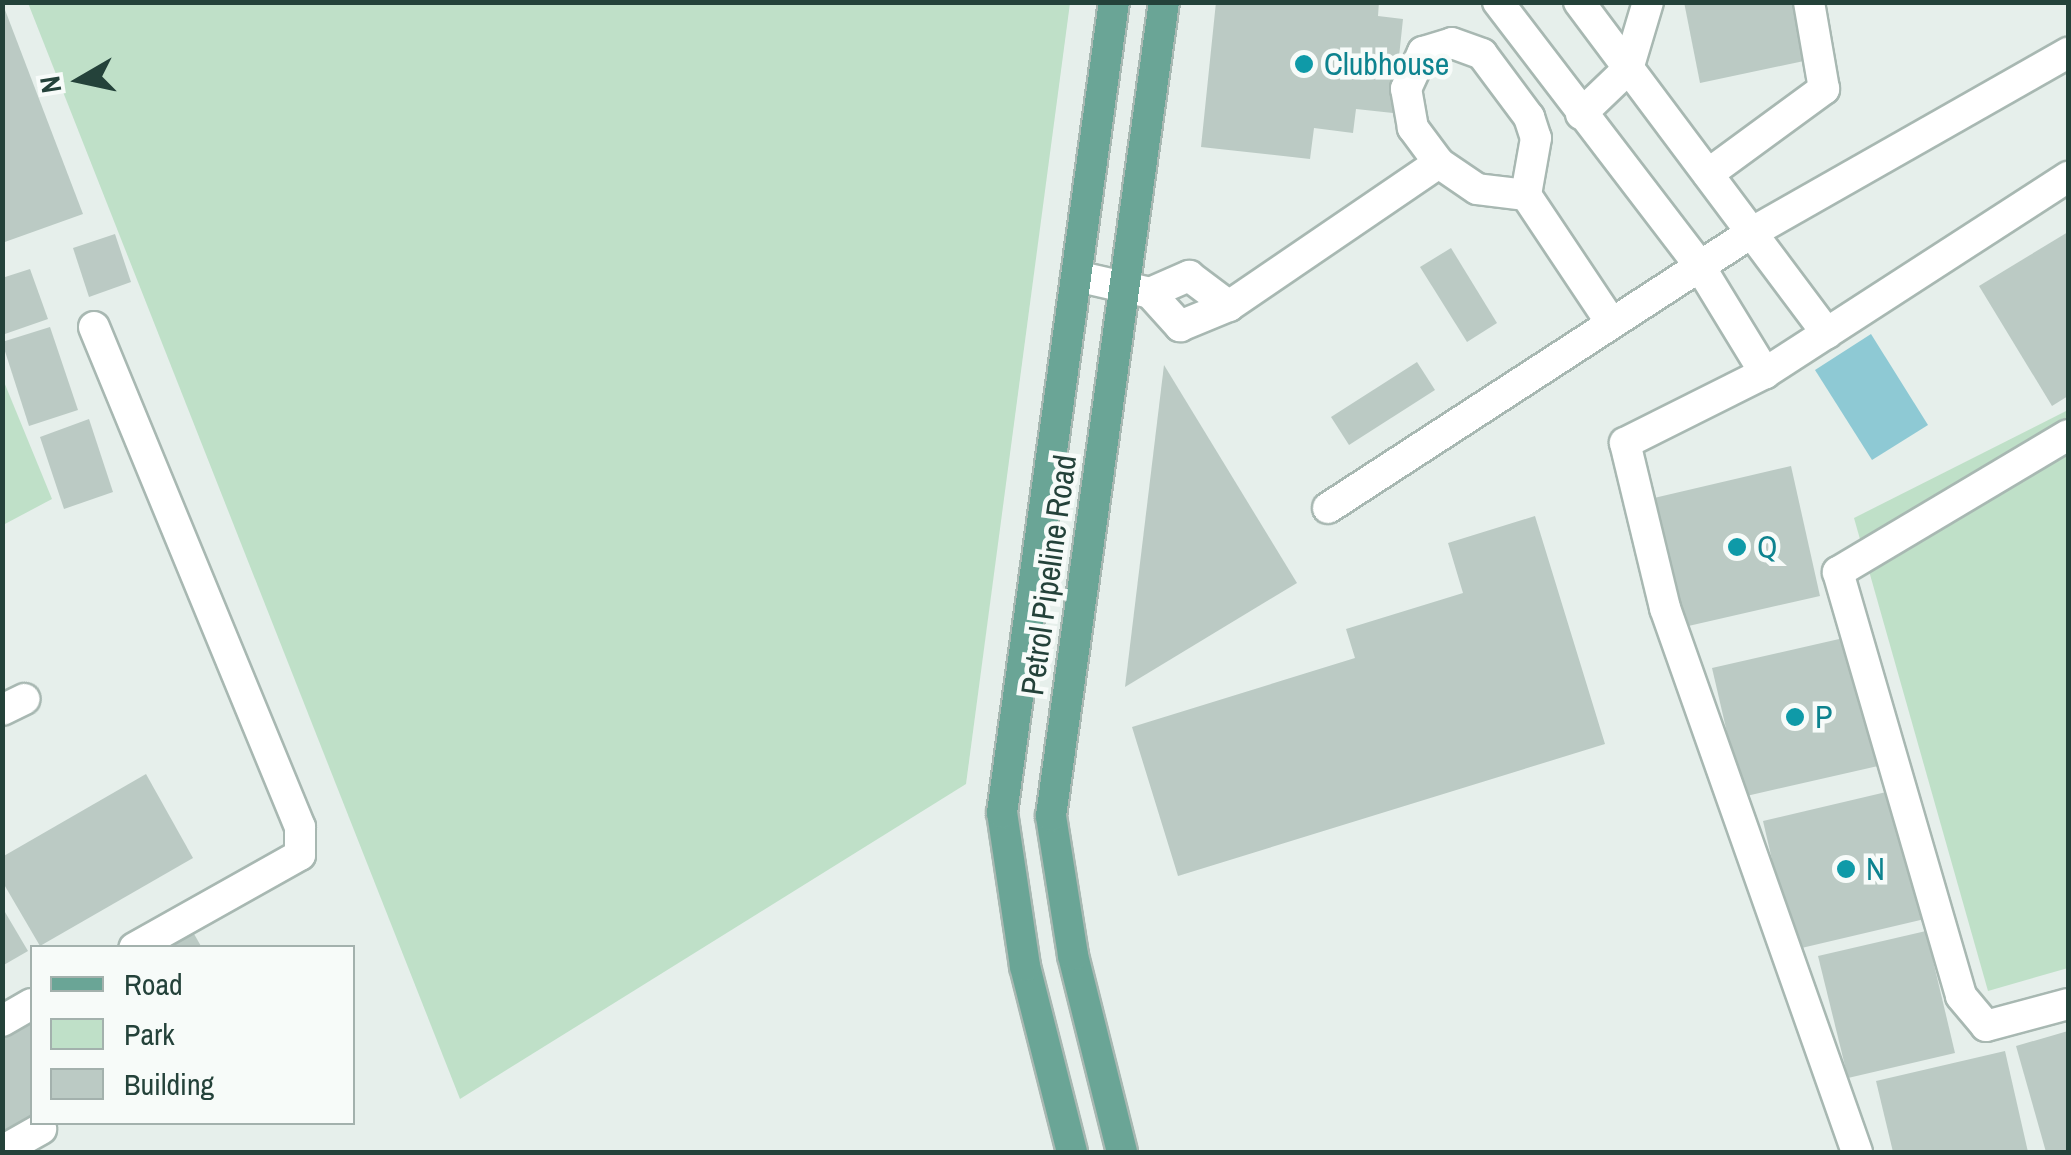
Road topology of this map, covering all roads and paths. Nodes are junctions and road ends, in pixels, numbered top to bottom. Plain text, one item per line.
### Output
1 (1114, 2) edge
2 (1164, 2) edge
3 (1498, 2) edge
4 (1578, 2) edge
5 (1648, 2) edge
6 (1809, 2) edge
7 (2068, 53) edge
8 (1628, 69) junction
9 (1581, 114) junction
10 (1440, 163) junction
11 (1708, 174) junction
12 (2068, 177) edge
13 (1526, 194) junction
14 (1751, 232) junction
15 (1698, 265) junction
16 (1076, 276) junction
17 (1137, 291) junction
18 (1228, 306) junction
19 (1610, 322) junction
20 (94, 327) dead end
21 (1827, 332) junction
22 (1765, 373) junction
23 (2068, 435) edge
24 (1328, 508) dead end
25 (139, 945) edge
26 (2068, 1004) edge
27 (30, 1005) edge
28 (2, 1021) edge
29 (41, 1128) dead end
30 (2, 1150) edge
31 (1072, 1152) edge
32 (1122, 1152) edge
33 (1857, 1152) edge

1 - 16 main road, Petrol Pipeline Road
2 - 17 main road, Petrol Pipeline Road
3 - 9 street
4 - 8 street
5 - 8 street
6 - 11 street
7 - 14 street
8 - 9 street
8 - 11 street
9 - 15 street
10 - 13 street
10 - 13 street
10 - 18 street
11 - 14 street
12 - 21 street
13 - 19 street
14 - 15 street
14 - 21 street
15 - 19 street
15 - 22 street
16 - 17 street
16 - 31 main road, Petrol Pipeline Road
17 - 18 street
17 - 18 street
17 - 32 main road, Petrol Pipeline Road
19 - 24 street
20 - 25 street
21 - 22 street
22 - 33 street
23 - 26 street
27 - 28 street
29 - 30 street

